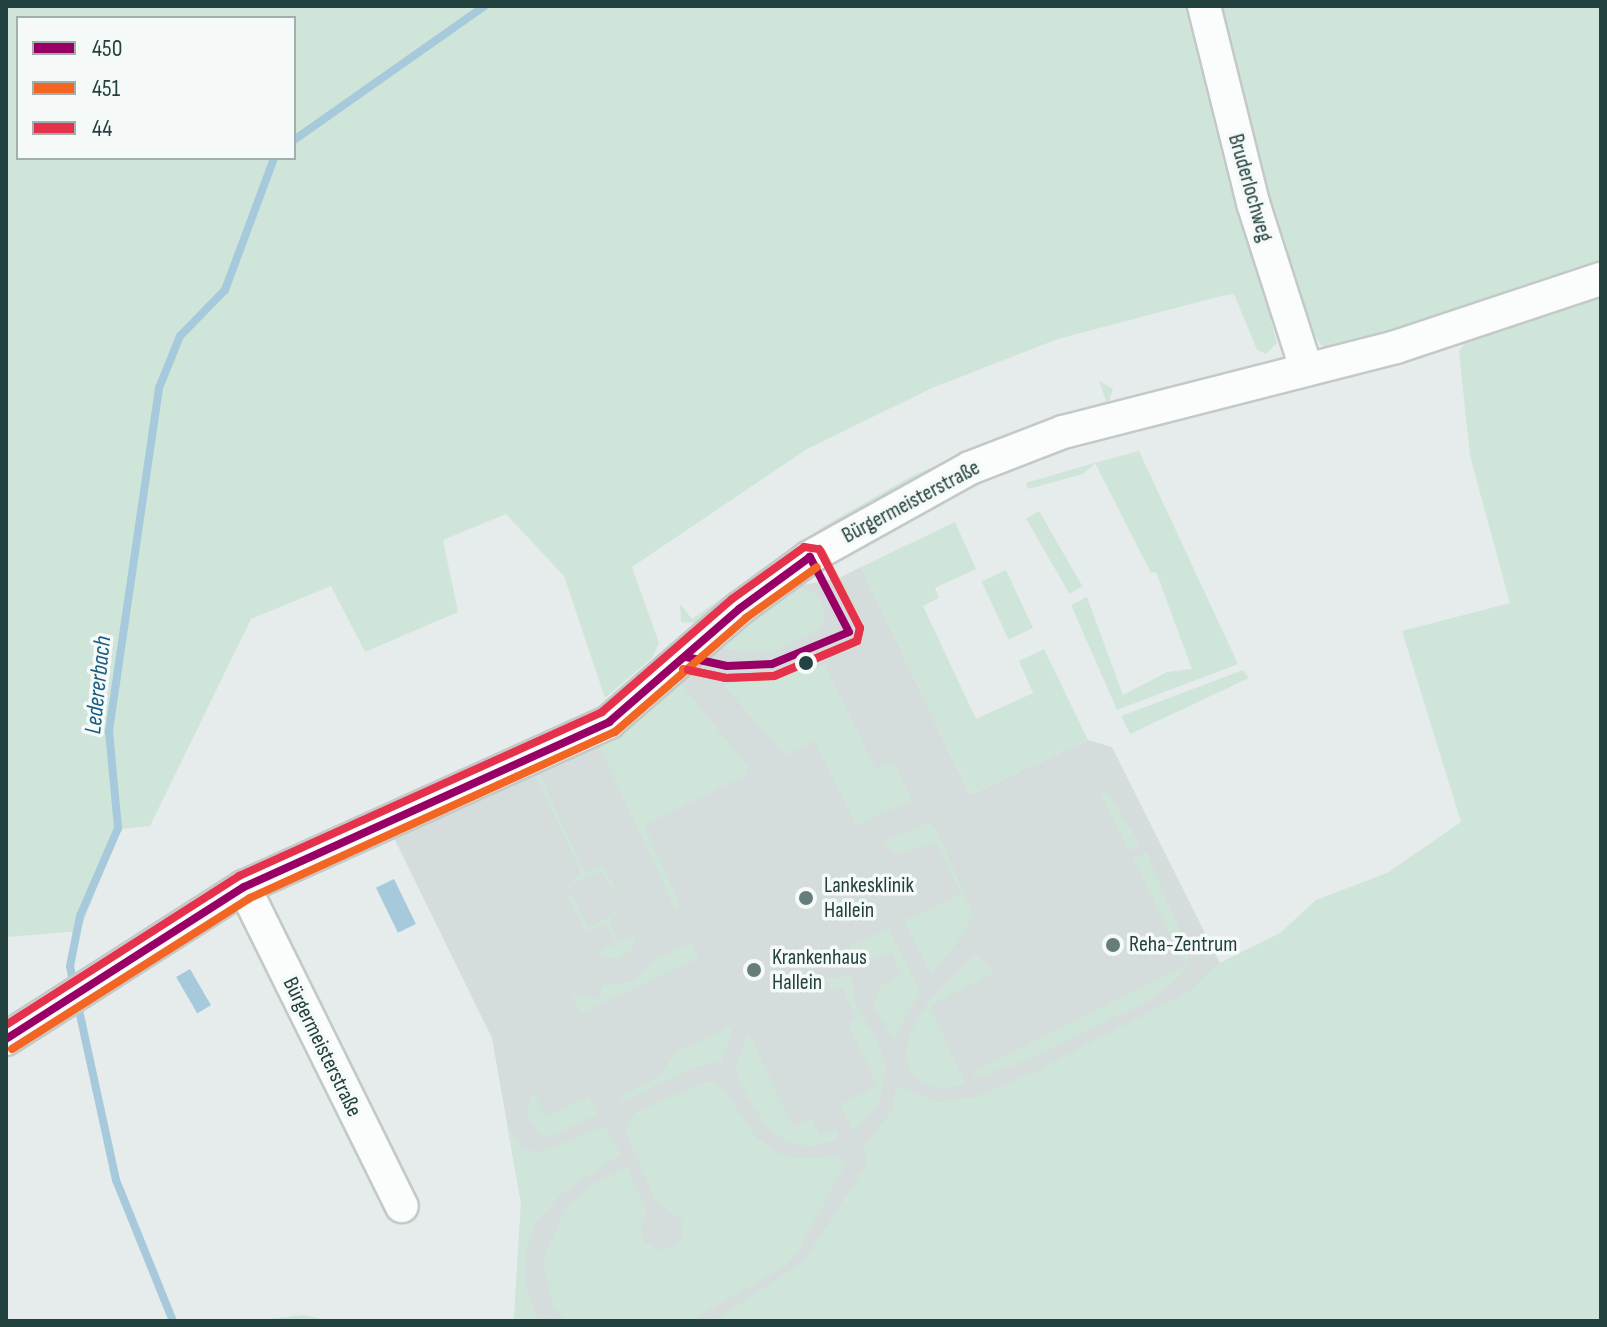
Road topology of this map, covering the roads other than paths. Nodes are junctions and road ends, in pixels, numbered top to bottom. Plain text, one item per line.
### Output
1 (1204, 6) edge
2 (1601, 279) edge
3 (1306, 368) junction
4 (244, 887) junction
5 (6, 1039) edge
6 (402, 1206) dead end

1 - 3 street, Bruderlochweg
2 - 3 street, Bürgermeisterstraße
3 - 4 street, Bürgermeisterstraße
4 - 5 street, Bürgermeisterstraße
4 - 6 street, Bürgermeisterstraße

